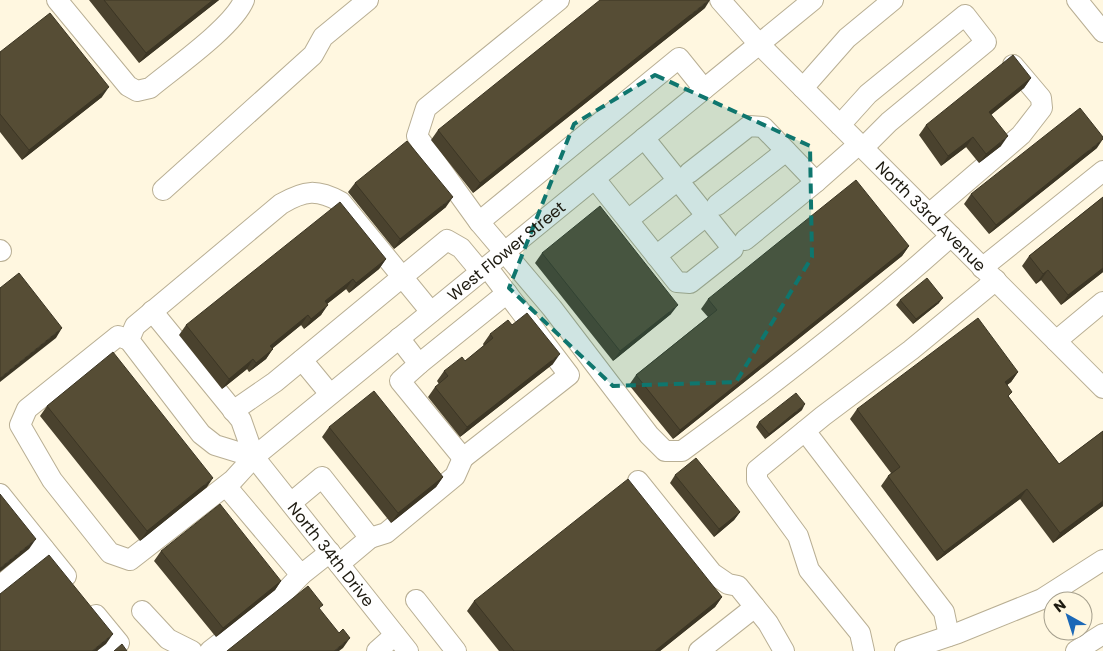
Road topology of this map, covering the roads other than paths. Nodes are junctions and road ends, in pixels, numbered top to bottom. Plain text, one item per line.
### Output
1 (58, 0) edge
2 (244, 0) edge
3 (368, 0) edge
4 (559, 0) edge
5 (720, 0) edge
6 (813, 0) edge
7 (893, 0) edge
8 (1077, 0) edge
9 (1103, 32) edge
10 (759, 44) junction
11 (1012, 64) edge
12 (803, 88) junction
13 (704, 89) junction
14 (840, 125) junction
15 (644, 138) junction
16 (861, 146) junction
17 (786, 151) junction
18 (1103, 170) edge
19 (683, 176) junction
20 (595, 179) junction
21 (816, 182) junction
22 (163, 190) dead end
23 (712, 211) junction
24 (929, 214) junction
25 (628, 220) junction
26 (479, 222) junction
27 (951, 236) junction
28 (745, 240) dead end
29 (505, 252) junction
30 (656, 256) junction
31 (484, 269) junction
32 (989, 274) junction
33 (403, 278) junction
34 (507, 293) junction
35 (1103, 302) edge
36 (152, 311) junction
37 (431, 312) junction
38 (399, 338) junction
39 (129, 340) junction
40 (1056, 341) junction
41 (302, 360) junction
42 (419, 364) junction
43 (1103, 388) edge
44 (330, 394) junction
45 (233, 411) junction
46 (806, 430) junction
47 (254, 457) junction
48 (463, 458) junction
49 (638, 481) dead end
50 (226, 486) junction
51 (0, 494) edge
52 (291, 503) junction
53 (370, 538) junction
54 (44, 549) junction
55 (334, 558) junction
56 (1103, 560) edge
57 (301, 575) junction
58 (0, 586) edge
59 (75, 588) edge
60 (416, 600) dead end
61 (88, 604) edge
62 (755, 607) junction
63 (142, 611) dead end
64 (1103, 634) edge
65 (395, 635) junction
66 (940, 643) edge
67 (117, 648) edge
68 (192, 651) edge
69 (210, 651) edge
70 (377, 651) edge
71 (408, 651) edge
72 (456, 651) edge
73 (699, 651) edge
74 (784, 651) edge
75 (864, 651) edge
76 (905, 651) edge
77 (1076, 651) edge

1 - 2 street
3 - 22 street
4 - 26 street
5 - 10 street, North 33rd Avenue
6 - 10 street, West Flower Street
7 - 12 street
8 - 9 street
10 - 12 street, North 33rd Avenue
10 - 13 street, West Flower Street
11 - 24 street
12 - 14 street, North 33rd Avenue
13 - 15 street, West Flower Street
13 - 26 street
14 - 16 street, North 33rd Avenue
14 - 16 street
15 - 19 street
15 - 20 street, West Flower Street
16 - 21 street
16 - 24 street, North 33rd Avenue
17 - 19 street
17 - 21 street
17 - 23 street
18 - 32 street
19 - 23 street
19 - 25 street
20 - 25 street
20 - 29 street, West Flower Street
21 - 28 street
23 - 30 street
23 - 30 street
24 - 27 street, North 33rd Avenue
25 - 30 street
26 - 29 street
27 - 29 street
27 - 32 street, North 33rd Avenue
29 - 31 street, West Flower Street
31 - 33 street
31 - 34 street
31 - 37 street, West Flower Street
32 - 40 street, North 33rd Avenue
32 - 46 street
33 - 36 street
33 - 37 street
33 - 41 street
34 - 42 street
34 - 48 street
35 - 40 street
36 - 39 street
36 - 45 street
37 - 38 street, West Flower Street
38 - 42 street
38 - 44 street, West Flower Street
39 - 47 street
39 - 50 street, West Flower Street
40 - 43 street, North 33rd Avenue
41 - 44 street
41 - 45 street
42 - 48 street
44 - 47 street, West Flower Street
45 - 47 street
46 - 66 street
46 - 75 street
47 - 50 street, West Flower Street
47 - 52 street, North 34th Drive
48 - 53 street
49 - 62 street
50 - 57 street
51 - 54 street
52 - 53 street
52 - 55 street, North 34th Drive
53 - 55 street
54 - 58 street
54 - 59 street
55 - 57 street
55 - 65 street, North 34th Drive
56 - 66 street
57 - 69 street
60 - 72 street
61 - 67 street
62 - 73 street
62 - 74 street
63 - 68 street
64 - 77 street
65 - 70 street
65 - 71 street, North 34th Drive
66 - 76 street

